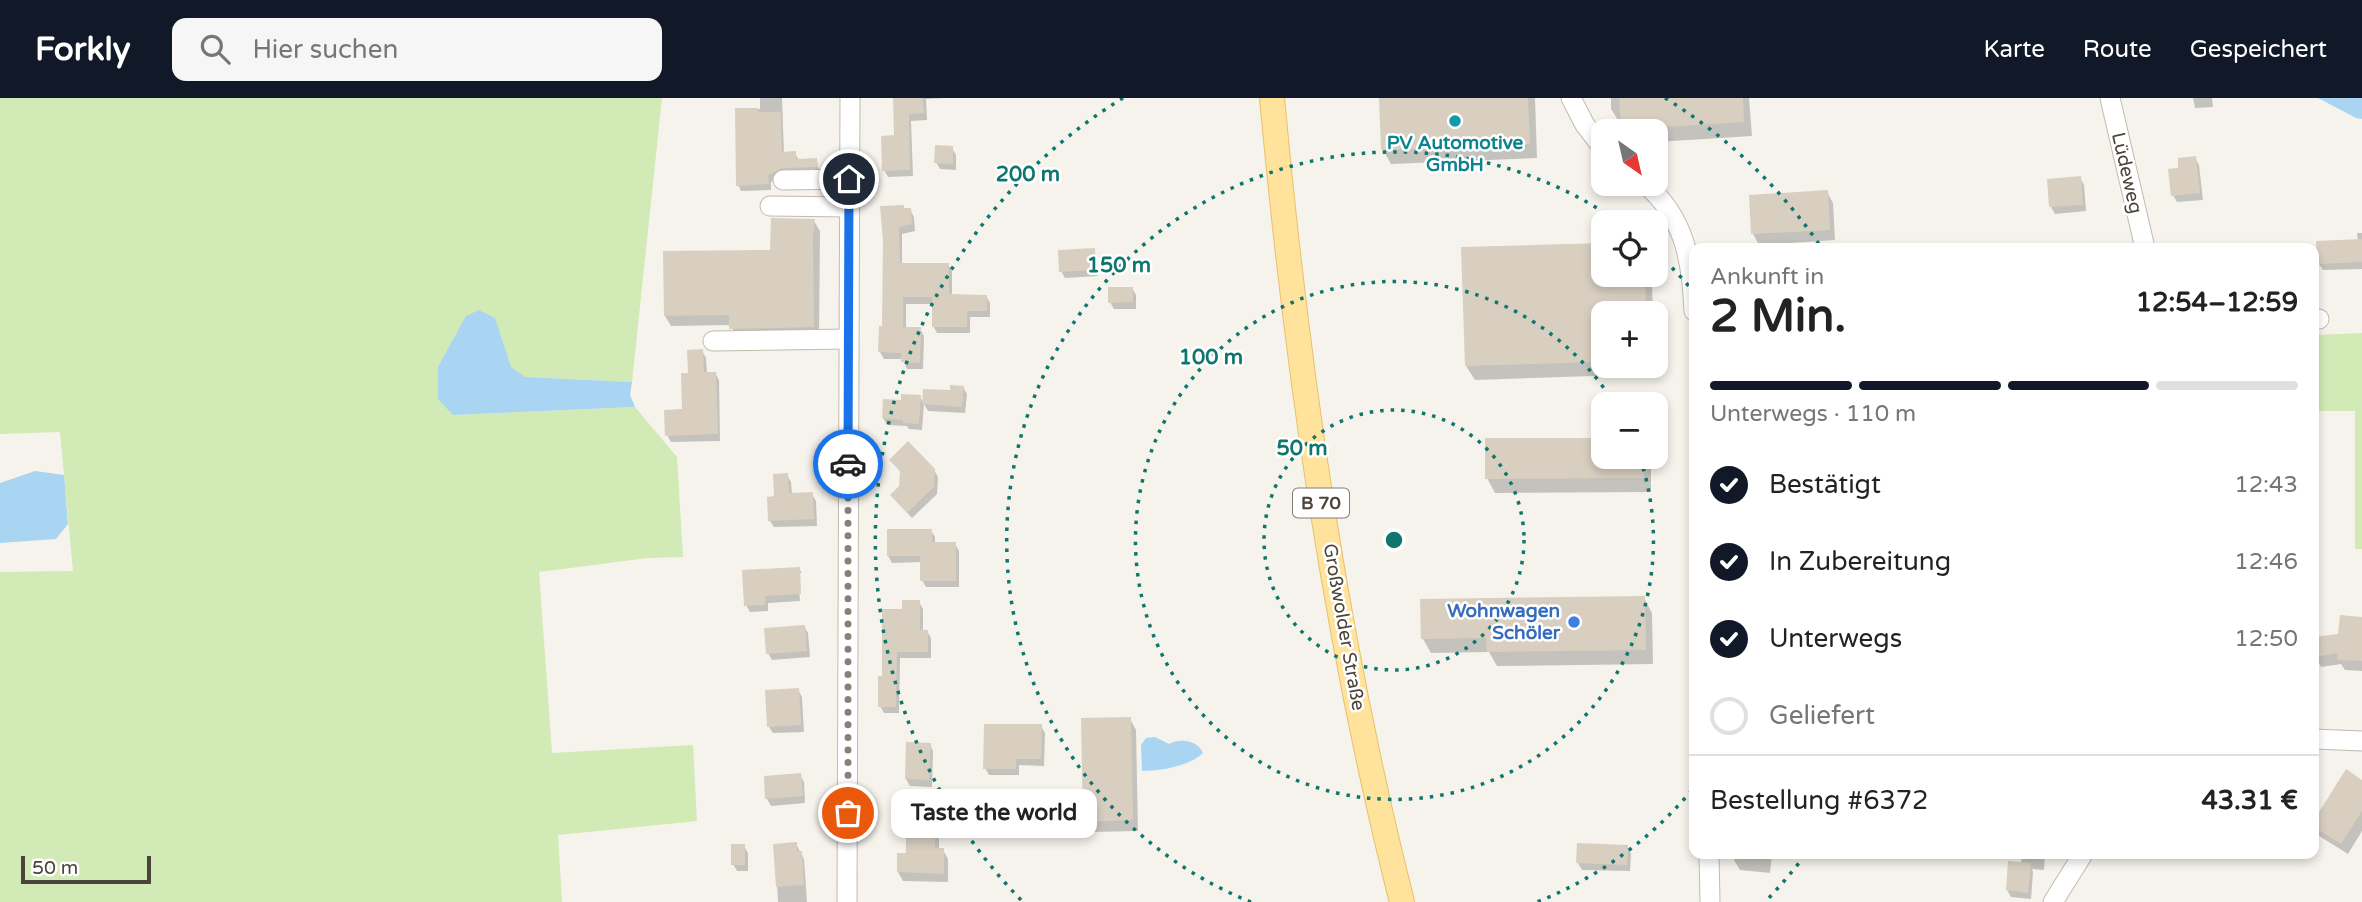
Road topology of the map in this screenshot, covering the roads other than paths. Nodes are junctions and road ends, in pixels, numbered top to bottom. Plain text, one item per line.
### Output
1 (850, 98) edge
2 (1272, 98) edge
3 (1571, 98) edge
4 (2110, 98) edge
5 (1591, 133) edge
6 (849, 179) junction
7 (783, 180) dead end
8 (1658, 196) edge
9 (770, 206) dead end
10 (849, 207) junction
11 (2143, 243) edge
12 (1689, 257) edge
13 (848, 339) junction
14 (713, 341) dead end
15 (2319, 739) edge
16 (2362, 741) edge
17 (1709, 859) edge
18 (2080, 859) edge
19 (847, 902) edge
20 (1402, 902) edge
21 (1710, 902) edge
22 (2053, 902) edge

1 - 6 street
2 - 20 main road, Großwolder Straße / B 70
3 - 5 street
4 - 11 street, Lüdeweg
6 - 7 street
6 - 10 street
8 - 12 street
9 - 10 street
10 - 13 street
13 - 14 street
13 - 19 street
15 - 16 street
17 - 21 street
18 - 22 street

